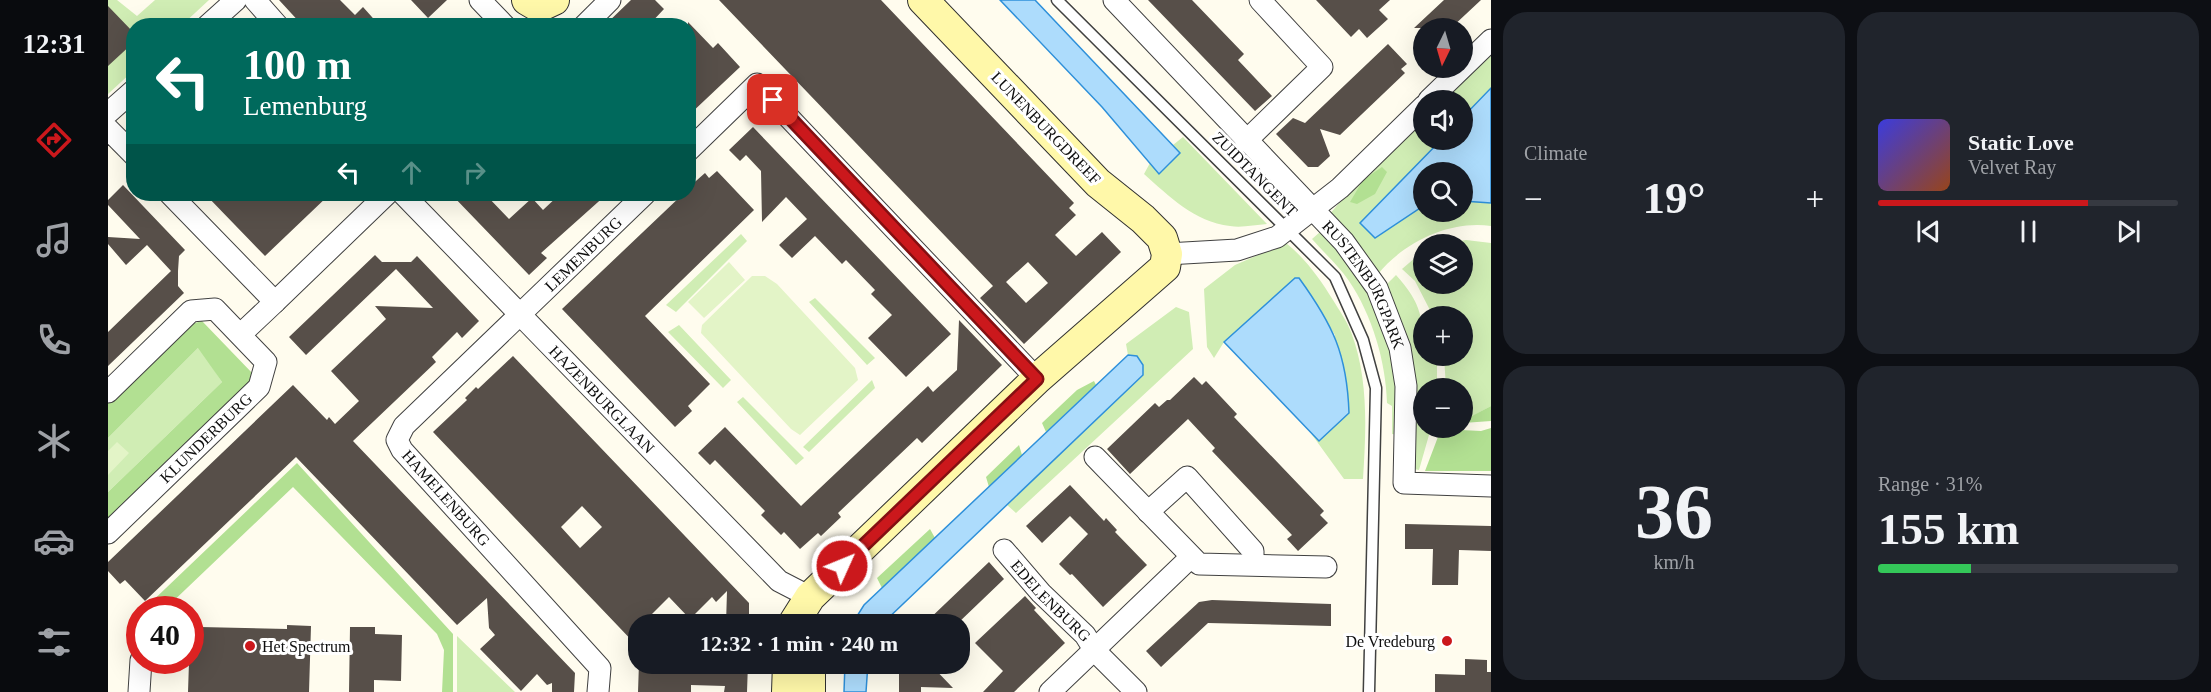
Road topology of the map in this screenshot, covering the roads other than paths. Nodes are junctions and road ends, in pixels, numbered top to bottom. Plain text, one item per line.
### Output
1 (236, 0) edge
2 (255, 0) edge
3 (480, 0) edge
4 (527, 0) edge
5 (555, 0) edge
6 (610, 0) edge
7 (922, 0) edge
8 (1057, 0) edge
9 (1114, 0) edge
10 (1266, 2) edge
11 (216, 18) edge
12 (272, 18) edge
13 (497, 18) edge
14 (592, 18) edge
15 (1491, 40) edge
16 (1439, 90) edge
17 (126, 97) edge
18 (108, 113) edge
19 (1413, 116) edge
20 (108, 129) edge
21 (1246, 141) junction
22 (696, 143) edge
23 (126, 148) edge
24 (177, 201) edge
25 (380, 201) edge
26 (410, 201) edge
27 (638, 201) edge
28 (1312, 211) junction
29 (1288, 228) junction
30 (1167, 254) junction
31 (275, 302) junction
32 (521, 315) junction
33 (241, 334) junction
34 (1037, 379) junction
35 (108, 392) edge
36 (1095, 457) dead end
37 (1491, 486) edge
38 (1148, 512) junction
39 (108, 533) edge
40 (1004, 550) dead end
41 (1191, 557) junction
42 (1253, 564) junction
43 (1326, 567) dead end
44 (810, 610) edge
45 (1095, 651) junction
46 (140, 674) edge
47 (788, 674) edge
48 (810, 674) edge
49 (139, 692) edge
50 (598, 692) edge
51 (787, 692) edge
52 (810, 692) edge
53 (1050, 692) edge
54 (1136, 692) edge
55 (1370, 692) edge

1 - 11 street
2 - 12 street
3 - 13 street
4 - 5 street
6 - 14 street
7 - 30 street, LUNENBURGDREEF
8 - 29 lane, ZUIDTANGENT
9 - 21 street, RUSTENBURGPARK
10 - 21 street
15 - 16 street
17 - 18 street
19 - 28 street
20 - 23 street
21 - 28 street, RUSTENBURGPARK
22 - 34 street
24 - 31 street
25 - 31 street
26 - 32 street, HAZENBURGLAAN
27 - 32 street, LEMENBURG
28 - 29 street
28 - 37 street, RUSTENBURGPARK
29 - 30 street
29 - 55 lane, ZUIDTANGENT
30 - 34 street
31 - 33 street
32 - 44 street, HAZENBURGLAAN
32 - 50 street, HAMELENBURG
33 - 35 street, KLUNDERBURG
33 - 39 street, KLUNDERBURG
34 - 44 street
36 - 38 street
38 - 41 street
38 - 42 street
40 - 45 street, EDELENBURG
41 - 42 street
41 - 45 street, EDELENBURG
42 - 43 street
45 - 53 street, EDELENBURG
45 - 54 street, EDELENBURG
46 - 49 street
47 - 51 street
48 - 52 street

